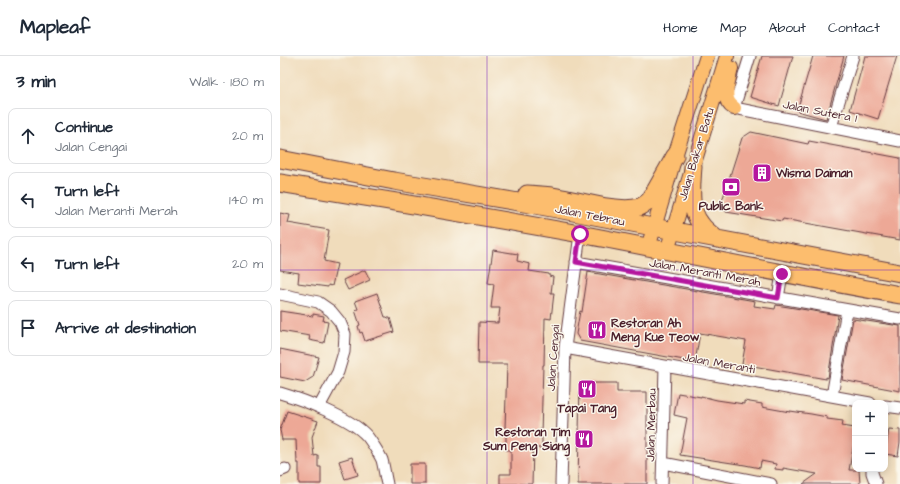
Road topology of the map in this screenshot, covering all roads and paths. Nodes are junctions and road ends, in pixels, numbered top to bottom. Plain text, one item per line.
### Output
1 (707, 56) edge
2 (727, 56) edge
3 (732, 56) edge
4 (750, 56) edge
5 (853, 56) edge
6 (734, 108) junction
7 (831, 127) junction
8 (900, 140) edge
9 (675, 156) junction
10 (280, 159) edge
11 (693, 166) junction
12 (280, 182) edge
13 (475, 195) junction
14 (654, 227) junction
15 (673, 230) junction
16 (580, 234) junction
17 (717, 239) junction
18 (648, 248) junction
19 (667, 251) junction
20 (576, 262) junction
21 (900, 273) edge
22 (782, 274) junction
23 (280, 294) edge
24 (900, 295) edge
25 (778, 298) junction
26 (847, 310) junction
27 (900, 319) edge
28 (565, 348) junction
29 (665, 366) junction
30 (280, 393) edge
31 (832, 396) junction
32 (854, 400) edge
33 (888, 406) edge
34 (319, 407) junction
35 (900, 408) edge
36 (663, 464) junction
37 (872, 472) edge
38 (387, 484) edge
39 (561, 484) edge
40 (662, 484) edge
41 (771, 484) edge
42 (876, 484) edge

1 - 9 main road, Jalan Bakar Batu
2 - 11 main road, Jalan Bakar Batu
3 - 6 main road
4 - 6 street
5 - 7 street
6 - 7 street, Jalan Sutera 1
7 - 8 street, Jalan Sutera 1
9 - 13 highway
9 - 14 main road, Jalan Bakar Batu
10 - 13 highway, Jalan Tebrau
11 - 15 main road, Jalan Bakar Batu
11 - 17 highway
12 - 16 highway, Jalan Tebrau
13 - 14 highway, Jalan Tebrau
14 - 15 highway, Jalan Tebrau
14 - 18 main road, Jalan Bakar Batu
15 - 17 highway, Jalan Tebrau
15 - 19 main road, Jalan Bakar Batu
16 - 18 highway, Jalan Tebrau
16 - 20 street, Jalan Cengai
17 - 21 highway, Jalan Tebrau
18 - 19 highway, Jalan Tebrau
19 - 22 highway, Jalan Tebrau
20 - 25 street, Jalan Meranti Merah
20 - 28 street, Jalan Cengai
22 - 24 highway, Jalan Tebrau
22 - 25 street
23 - 34 street
25 - 26 street, Jalan Meranti Merah
26 - 27 street, Jalan Meranti Merah
26 - 31 street
28 - 29 street, Jalan Meranti
28 - 39 street, Jalan Cengai
29 - 31 street, Jalan Meranti
29 - 36 street, Jalan Merbau
30 - 34 street
31 - 32 street, Jalan Meranti
33 - 35 street
34 - 38 street
36 - 40 street, Jalan Merbau
36 - 41 street
37 - 42 street

